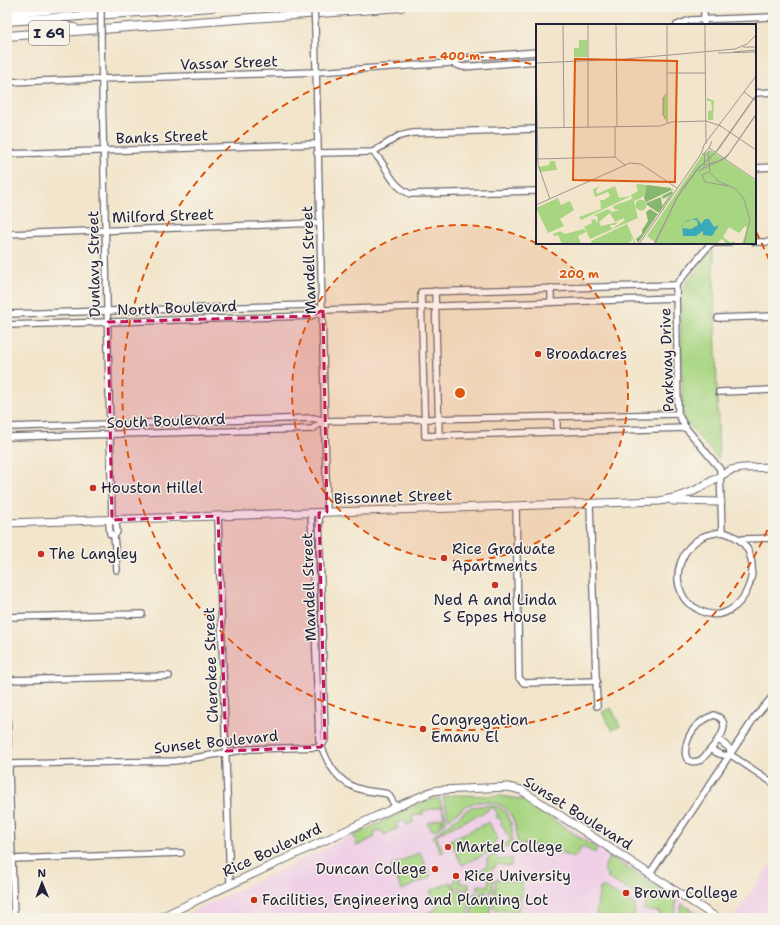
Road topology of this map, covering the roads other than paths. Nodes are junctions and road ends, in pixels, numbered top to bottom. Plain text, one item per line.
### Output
1 (75, 7) edge
2 (101, 7) edge
3 (212, 7) edge
4 (314, 7) edge
5 (401, 7) edge
6 (704, 7) edge
7 (7, 14) edge
8 (773, 17) edge
9 (7, 21) edge
10 (704, 22) edge
11 (680, 24) edge
12 (7, 25) edge
13 (82, 30) junction
14 (7, 36) edge
15 (536, 52) edge
16 (536, 61) edge
17 (451, 63) junction
18 (316, 72) junction
19 (102, 79) junction
20 (7, 82) edge
21 (773, 92) edge
22 (756, 93) edge
23 (536, 129) edge
24 (317, 144) junction
25 (104, 151) junction
26 (373, 152) junction
27 (317, 153) junction
28 (7, 154) edge
29 (773, 167) edge
30 (756, 168) edge
31 (536, 191) edge
32 (320, 223) junction
33 (106, 230) junction
34 (7, 234) edge
35 (756, 242) edge
36 (773, 242) edge
37 (710, 244) edge
38 (676, 285) junction
39 (551, 288) junction
40 (435, 291) junction
41 (676, 298) junction
42 (551, 302) junction
43 (422, 306) junction
44 (435, 306) junction
45 (323, 310) junction
46 (107, 311) junction
47 (7, 314) edge
48 (773, 316) edge
49 (718, 318) dead end
50 (108, 322) junction
51 (7, 325) edge
52 (773, 390) edge
53 (719, 392) dead end
54 (678, 414) junction
55 (556, 417) junction
56 (439, 419) junction
57 (424, 420) junction
58 (324, 421) junction
59 (110, 424) junction
60 (7, 427) edge
61 (686, 428) junction
62 (557, 432) junction
63 (110, 435) junction
64 (439, 435) junction
65 (7, 437) edge
66 (773, 467) edge
67 (720, 476) junction
68 (660, 501) junction
69 (721, 502) junction
70 (590, 504) junction
71 (516, 506) junction
72 (327, 512) junction
73 (311, 513) junction
74 (319, 513) junction
75 (218, 516) junction
76 (112, 520) junction
77 (7, 523) edge
78 (722, 532) junction
79 (773, 538) edge
80 (743, 539) junction
81 (757, 557) dead end
82 (117, 570) dead end
83 (756, 583) dead end
84 (142, 614) dead end
85 (7, 617) edge
86 (316, 662) junction
87 (323, 662) junction
88 (169, 676) dead end
89 (7, 680) edge
90 (597, 681) junction
91 (773, 696) edge
92 (598, 706) dead end
93 (7, 713) edge
94 (718, 739) junction
95 (321, 747) junction
96 (711, 749) junction
97 (226, 751) junction
98 (731, 755) junction
99 (7, 765) edge
100 (773, 783) edge
101 (9, 799) edge
102 (396, 807) junction
103 (181, 853) dead end
104 (12, 858) junction
105 (650, 874) junction
106 (230, 884) junction
107 (10, 885) edge
108 (14, 918) edge
109 (159, 918) edge
110 (717, 918) edge

1 - 7 highway
2 - 19 street, Dunlavy Street, bridge
3 - 9 highway
4 - 18 street, Mandell Street, bridge
5 - 13 highway, I 69
6 - 10 street
8 - 10 street
10 - 11 street
12 - 13 highway
13 - 14 highway, I 69
15 - 17 street, Vassar Street
16 - 17 street, Vassar Street
17 - 18 street, Vassar Street
18 - 19 street, Vassar Street
18 - 24 street, Mandell Street
19 - 20 street, Vassar Street
19 - 25 street, Dunlavy Street
21 - 22 street
23 - 26 street
24 - 25 street, Banks Street
24 - 27 street, Mandell Street
25 - 28 street, Banks Street
25 - 33 street, Dunlavy Street
26 - 27 street
26 - 31 street
27 - 32 street, Mandell Street
29 - 30 street
32 - 33 street, Milford Street
32 - 45 street, Mandell Street
33 - 34 street, Milford Street
33 - 46 street, Dunlavy Street
35 - 36 street
37 - 38 street, Parkway Drive
38 - 39 street
38 - 41 street, Parkway Drive
39 - 40 street
39 - 42 street
40 - 43 street
40 - 44 street
41 - 42 street, North Boulevard
41 - 54 street, Parkway Drive
42 - 44 street, North Boulevard
43 - 44 street, North Boulevard
43 - 45 street, North Boulevard
43 - 57 street
44 - 56 street
45 - 46 street, North Boulevard
45 - 50 street, North Boulevard
45 - 58 street, Mandell Street
46 - 47 street, North Boulevard
46 - 50 street, Dunlavy Street
48 - 49 street
50 - 51 street, North Boulevard
50 - 59 street, Dunlavy Street
52 - 53 street
54 - 55 street, South Boulevard
54 - 61 street, Parkway Drive
55 - 56 street, South Boulevard
55 - 62 street
56 - 57 street, South Boulevard
56 - 64 street
57 - 58 street, South Boulevard
57 - 64 street
58 - 59 street, South Boulevard
58 - 63 street, South Boulevard
58 - 72 street, Mandell Street
59 - 60 street, South Boulevard
59 - 63 street, Dunlavy Street
61 - 62 street
61 - 67 street, Parkway Drive
62 - 64 street
63 - 65 street, South Boulevard
63 - 76 street, Dunlavy Street
66 - 67 main road, Bissonnet Street
67 - 68 main road, Bissonnet Street
67 - 69 street
68 - 69 main road
68 - 70 main road, Bissonnet Street
69 - 78 street
70 - 71 main road, Bissonnet Street
70 - 90 street
71 - 72 main road, Bissonnet Street
71 - 90 street
72 - 74 main road, Bissonnet Street
73 - 74 main road, Bissonnet Street
73 - 75 main road, Bissonnet Street
73 - 86 street, Mandell Street
74 - 87 street, Mandell Street
75 - 76 main road, Bissonnet Street
75 - 97 street, Cherokee Street
76 - 77 main road, Bissonnet Street
76 - 82 street, Dunlavy Street
78 - 80 street
78 - 83 street
79 - 80 street
80 - 81 street
84 - 85 street
86 - 87 street, Mandell Street
86 - 95 street, Mandell Street
87 - 95 street, Mandell Street
88 - 89 street
90 - 92 street
91 - 98 street
93 - 99 street
94 - 96 street
94 - 96 street
94 - 98 street
95 - 97 street, Sunset Boulevard
95 - 102 street
96 - 98 street
97 - 99 street, Sunset Boulevard
97 - 106 street, Cherokee Street
98 - 100 street
98 - 105 street
99 - 101 street
101 - 104 street
102 - 105 main road, Sunset Boulevard
102 - 106 main road, Rice Boulevard
103 - 104 street
104 - 107 street
105 - 110 main road, Sunset Boulevard
106 - 109 main road, Rice Boulevard
107 - 108 street

